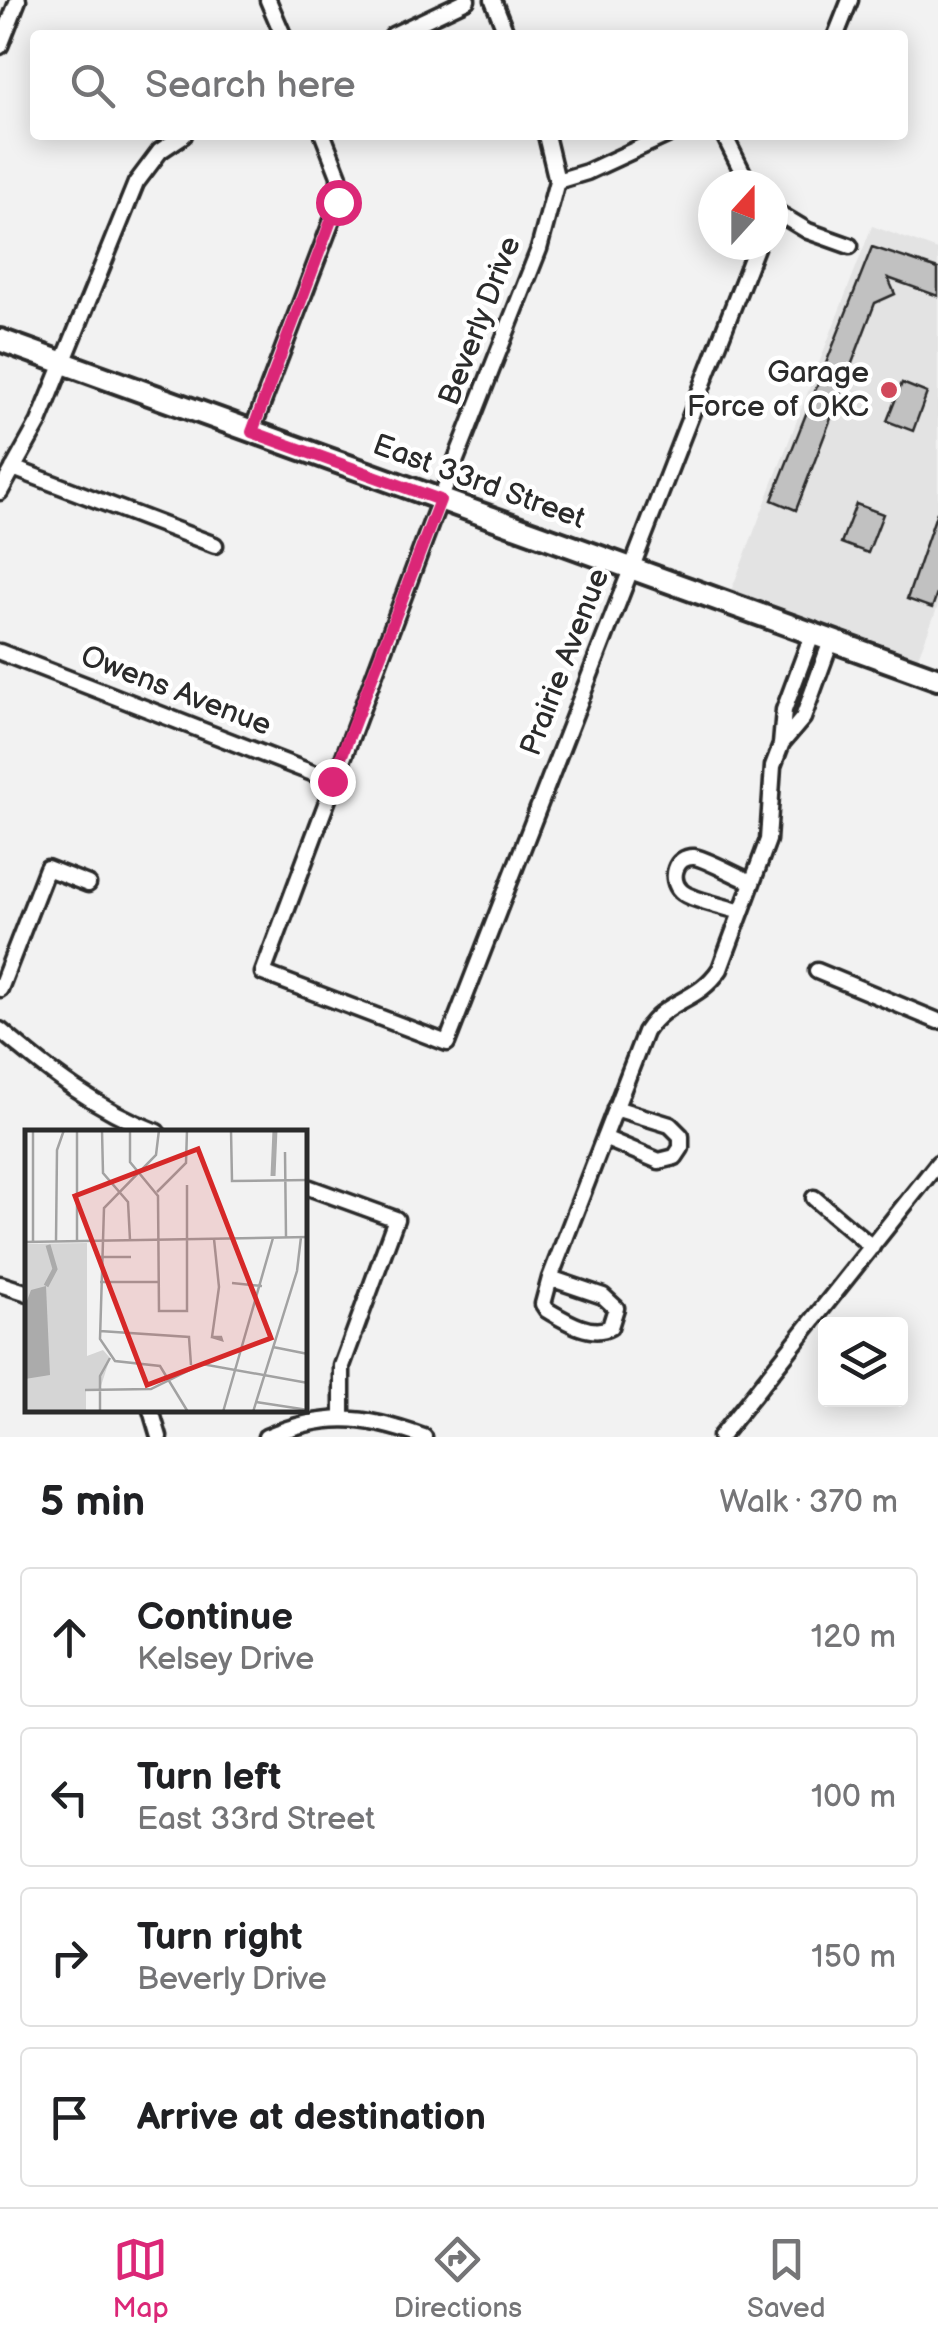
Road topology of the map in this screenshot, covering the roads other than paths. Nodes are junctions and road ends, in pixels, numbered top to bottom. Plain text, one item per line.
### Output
1 (18, 0) edge
2 (268, 0) edge
3 (467, 0) edge
4 (493, 0) edge
5 (850, 0) edge
6 (281, 30) edge
7 (404, 30) edge
8 (505, 30) edge
9 (838, 30) edge
10 (0, 46) edge
11 (176, 140) edge
12 (326, 140) edge
13 (547, 140) edge
14 (656, 140) edge
15 (726, 140) edge
16 (742, 170) edge
17 (556, 181) junction
18 (788, 219) edge
19 (850, 246) dead end
20 (751, 260) edge
21 (0, 340) edge
22 (64, 363) junction
23 (252, 432) junction
24 (13, 468) junction
25 (0, 492) edge
26 (440, 500) junction
27 (216, 545) dead end
28 (630, 569) junction
29 (822, 638) junction
30 (0, 652) edge
31 (938, 680) edge
32 (787, 702) junction
33 (806, 710) junction
34 (781, 744) junction
35 (332, 781) junction
36 (752, 882) junction
37 (88, 884) dead end
38 (741, 912) junction
39 (816, 972) dead end
40 (262, 973) joint
41 (0, 989) edge
42 (938, 1022) edge
43 (0, 1030) edge
44 (615, 1108) junction
45 (153, 1130) edge
46 (604, 1138) junction
47 (938, 1163) edge
48 (308, 1187) edge
49 (814, 1198) dead end
50 (872, 1247) junction
51 (550, 1278) junction
52 (0, 1284) edge
53 (25, 1292) edge
54 (152, 1412) edge
55 (342, 1417) junction
56 (159, 1437) edge
57 (266, 1437) edge
58 (424, 1437) edge
59 (720, 1437) edge

1 - 10 street
2 - 6 street
3 - 7 street
4 - 8 street
5 - 9 street
11 - 22 street
12 - 23 street
13 - 17 street, Beverly Drive
14 - 17 street
15 - 16 street
17 - 26 street, Beverly Drive
18 - 19 street
20 - 28 street, Prairie Avenue
21 - 22 street, East 33rd Street
22 - 23 street, East 33rd Street
22 - 24 street
23 - 26 street, East 33rd Street
24 - 25 street
24 - 27 street
26 - 28 street, East 33rd Street
26 - 35 street, Beverly Drive
28 - 29 street, East 33rd Street
28 - 40 street, Prairie Avenue
29 - 31 street, East 33rd Street
29 - 32 street
29 - 33 street
30 - 35 street, Owens Avenue
32 - 33 street
32 - 34 street
33 - 34 street
34 - 36 street
35 - 40 street, Beverly Drive
36 - 38 street
36 - 38 street
37 - 41 street
38 - 44 street
39 - 42 street
43 - 45 street
44 - 46 street
44 - 46 street
46 - 51 street
47 - 50 street
48 - 55 street
49 - 50 street
50 - 59 street
51 - 51 street
52 - 53 street
54 - 56 street
55 - 57 street
55 - 58 street

